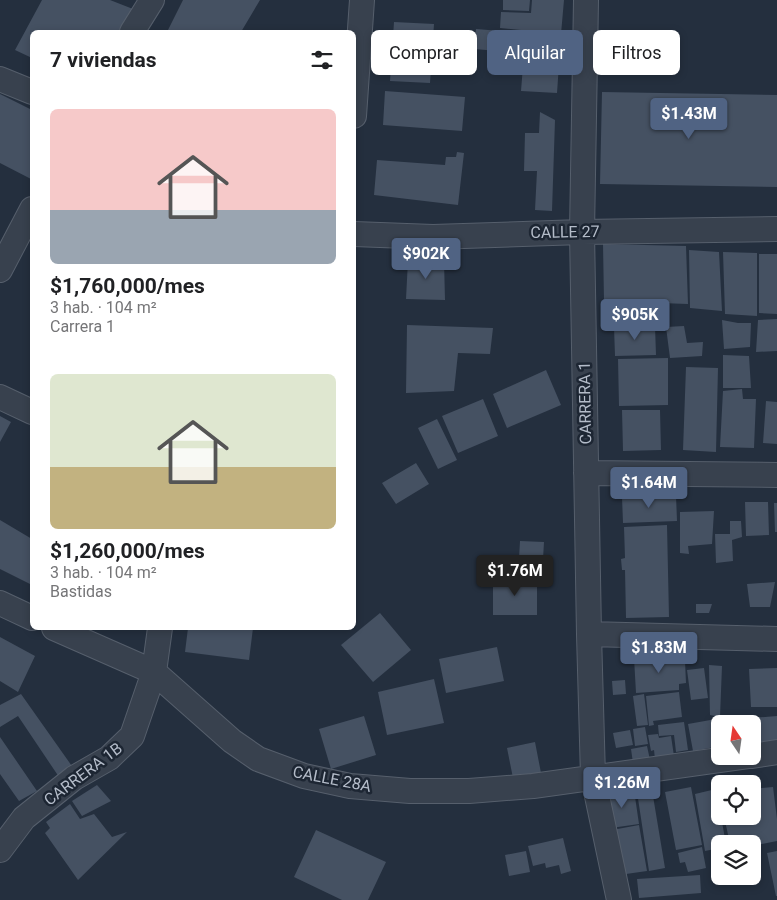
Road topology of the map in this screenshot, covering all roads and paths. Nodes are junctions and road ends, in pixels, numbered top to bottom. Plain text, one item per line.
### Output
1 (152, 0) edge
2 (362, 0) edge
3 (586, 0) edge
4 (133, 30) edge
5 (0, 79) edge
6 (356, 87) edge
7 (30, 91) edge
8 (30, 213) edge
9 (777, 229) edge
10 (582, 232) junction
11 (356, 234) edge
12 (0, 270) edge
13 (0, 397) edge
14 (30, 411) edge
15 (586, 473) junction
16 (777, 475) edge
17 (0, 603) edge
18 (30, 617) edge
19 (59, 630) edge
20 (160, 630) edge
21 (589, 634) junction
22 (777, 639) edge
23 (154, 672) junction
24 (777, 752) edge
25 (761, 755) edge
26 (711, 761) edge
27 (593, 777) junction
28 (0, 850) edge
29 (619, 900) edge

1 - 4 street
2 - 6 street
3 - 10 street, CARRERA 1
5 - 7 street
8 - 12 street
9 - 10 street, CALLE 27
10 - 11 street, CALLE 27
10 - 15 street, CARRERA 1
13 - 14 street
15 - 16 street
15 - 21 street, CARRERA 1
17 - 18 street
19 - 23 street, CALLE 28A
20 - 23 street, CARRERA 1B
21 - 22 street
21 - 27 street, CARRERA 1
23 - 27 street, CALLE 28A
23 - 28 street, CARRERA 1B
24 - 25 street
26 - 27 street, CALLE 28A
27 - 29 street, CARRERA 1

